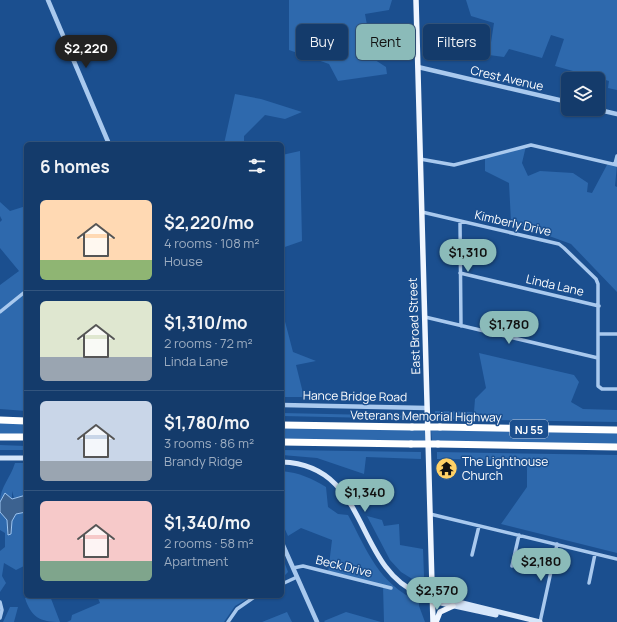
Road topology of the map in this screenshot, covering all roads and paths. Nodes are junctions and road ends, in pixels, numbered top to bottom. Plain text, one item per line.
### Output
1 (48, 0) edge
2 (416, 0) edge
3 (418, 67) junction
4 (561, 100) edge
5 (605, 111) edge
6 (617, 114) edge
7 (109, 142) edge
8 (617, 156) edge
9 (420, 159) junction
10 (616, 165) edge
11 (422, 212) junction
12 (460, 221) junction
13 (460, 273) junction
14 (24, 293) edge
15 (598, 306) junction
16 (0, 312) edge
17 (425, 317) junction
18 (460, 326) junction
19 (598, 334) junction
20 (617, 334) edge
21 (598, 358) junction
22 (617, 389) edge
23 (284, 405) edge
24 (427, 408) junction
25 (0, 420) edge
26 (24, 421) edge
27 (284, 425) edge
28 (617, 430) edge
29 (0, 437) edge
30 (24, 437) edge
31 (284, 442) edge
32 (617, 447) edge
33 (0, 458) edge
34 (24, 458) edge
35 (284, 462) edge
36 (430, 514) junction
37 (479, 526) junction
38 (519, 536) junction
39 (557, 544) junction
40 (284, 548) edge
41 (595, 554) junction
42 (472, 555) dead end
43 (617, 559) edge
44 (512, 566) dead end
45 (293, 568) junction
46 (297, 577) junction
47 (589, 582) dead end
48 (284, 583) edge
49 (391, 588) dead end
50 (253, 598) edge
51 (433, 598) junction
52 (0, 602) edge
53 (453, 606) junction
54 (0, 618) edge
55 (228, 622) edge
56 (317, 622) edge
57 (435, 622) edge
58 (526, 622) edge
59 (540, 622) edge

1 - 7 street
2 - 3 main road, East Broad Street
3 - 4 street, Crest Avenue
3 - 9 main road, East Broad Street
5 - 6 street
8 - 10 street
9 - 10 street
9 - 11 main road, East Broad Street
11 - 12 street, Kimberly Drive
11 - 17 main road, East Broad Street
12 - 13 street
12 - 15 street, Kimberly Drive
13 - 15 street, Linda Lane
13 - 18 street
14 - 16 street
15 - 19 street, Kimberly Drive
17 - 18 street
17 - 24 main road, East Broad Street
18 - 21 street
19 - 20 street
19 - 21 street, Kimberly Drive
21 - 22 street, Kimberly Drive
23 - 24 street, Hance Bridge Road
24 - 36 main road, East Broad Street
25 - 26 highway
27 - 28 highway, Veterans Memorial Highway / NJ 55, bridge
29 - 30 highway
31 - 32 highway, NJ 55, bridge
33 - 34 main road
35 - 51 main road
36 - 37 street
36 - 51 main road, East Broad Street
37 - 38 street
37 - 42 street
38 - 39 street
38 - 44 street
39 - 41 street
39 - 59 street
40 - 45 street
41 - 43 street
41 - 47 street
45 - 46 street
45 - 49 street, Beck Drive
46 - 48 street
46 - 56 street
50 - 55 street
51 - 53 main road
51 - 57 main road, East Broad Street
51 - 59 main road
52 - 54 street
53 - 57 main road
53 - 58 main road

